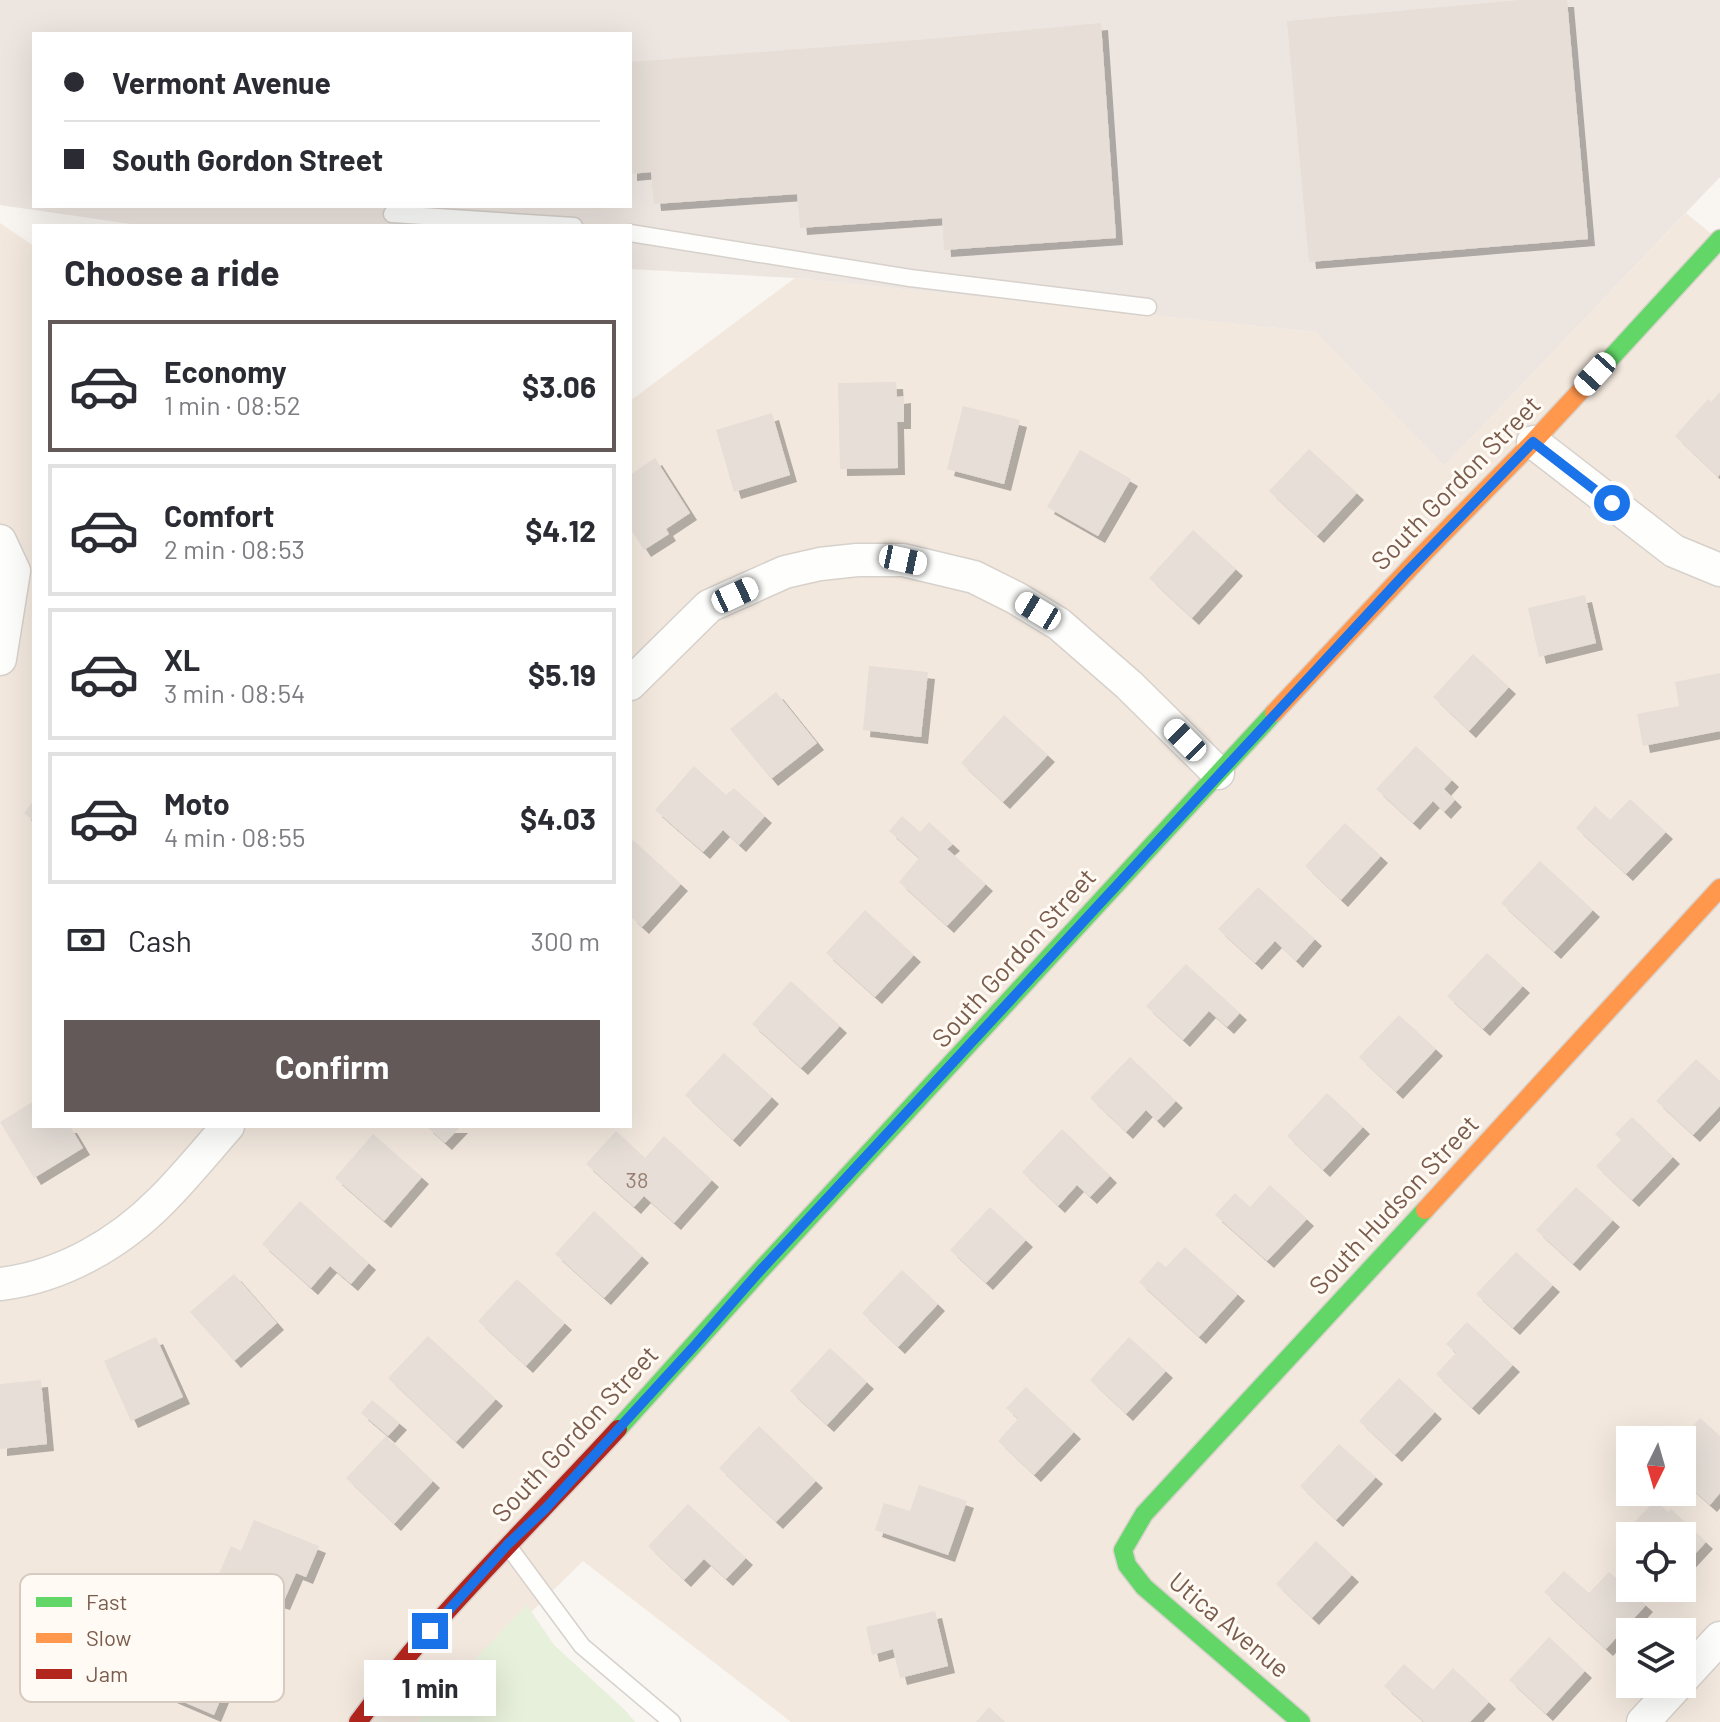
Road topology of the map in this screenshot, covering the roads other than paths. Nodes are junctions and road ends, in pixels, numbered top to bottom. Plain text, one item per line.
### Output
1 (392, 214) dead end
2 (544, 224) edge
3 (632, 233) edge
4 (1720, 239) edge
5 (1148, 307) dead end
6 (1533, 442) junction
7 (0, 541) edge
8 (1720, 570) edge
9 (0, 659) edge
10 (632, 682) edge
11 (1218, 773) junction
12 (1720, 888) edge
13 (226, 1128) edge
14 (0, 1284) edge
15 (507, 1545) junction
16 (1127, 1565) joint
17 (1720, 1638) edge
18 (1696, 1664) edge
19 (1665, 1698) edge
20 (358, 1722) edge
21 (672, 1722) edge
22 (1301, 1722) edge
23 (1643, 1722) edge

1 - 2 lane
3 - 5 lane
4 - 6 street, South Gordon Street
6 - 8 street
6 - 11 street, South Gordon Street
7 - 9 street
10 - 11 street
11 - 15 street, South Gordon Street
12 - 16 street, South Hudson Street
13 - 14 street
15 - 20 street, South Gordon Street
15 - 21 lane
16 - 22 street, Utica Avenue
17 - 18 street
19 - 23 street

